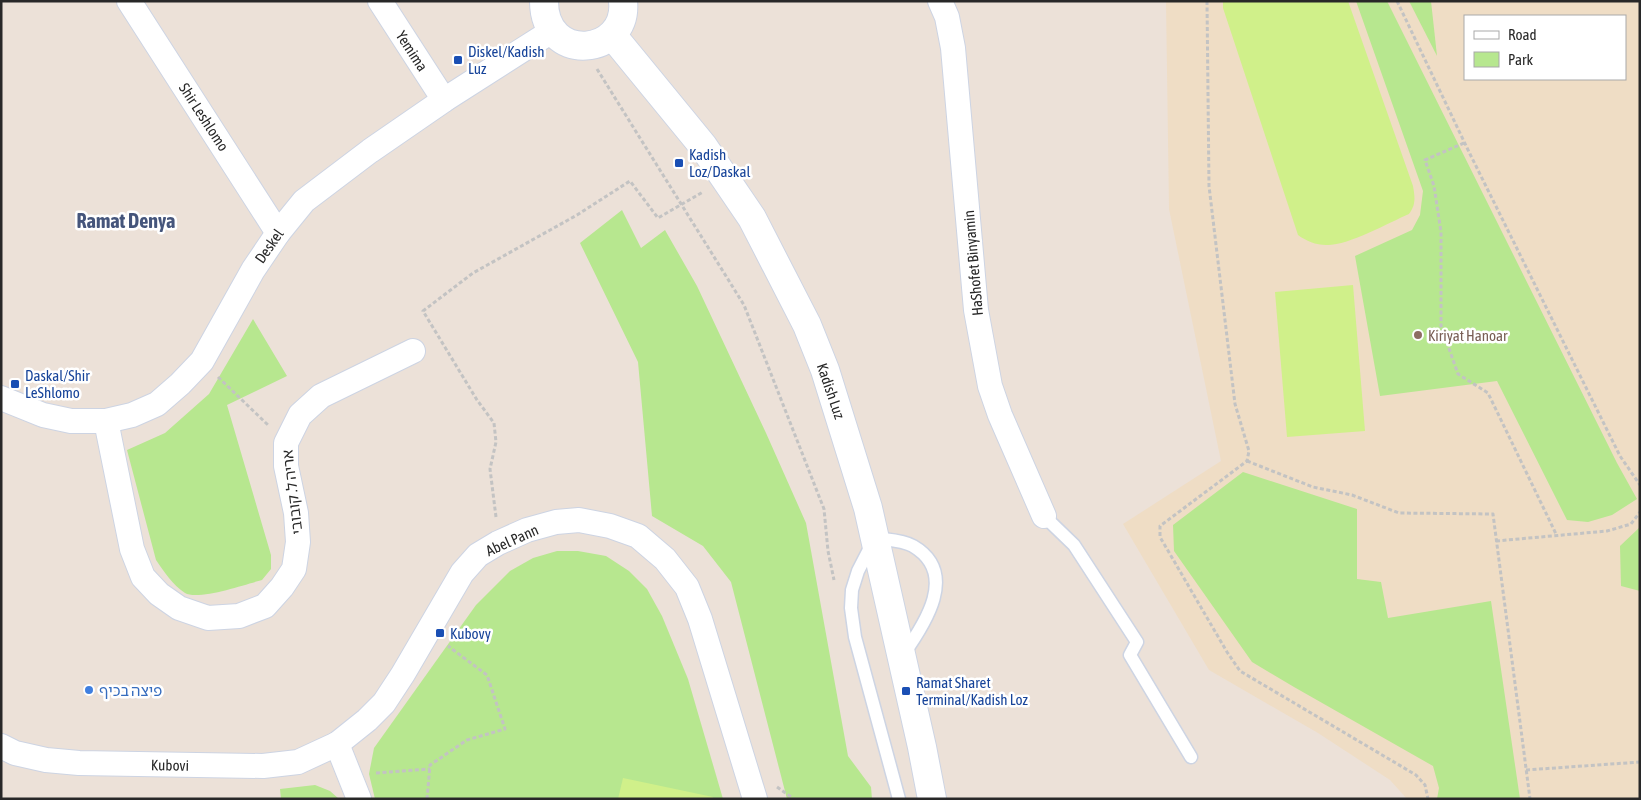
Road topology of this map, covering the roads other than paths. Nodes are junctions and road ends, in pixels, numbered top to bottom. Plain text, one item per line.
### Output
1 (129, 1) edge
2 (380, 1) edge
3 (544, 1) edge
4 (623, 1) edge
5 (940, 1) edge
6 (552, 31) junction
7 (612, 35) junction
8 (444, 100) junction
9 (278, 232) junction
10 (413, 351) dead end
11 (1, 398) edge
12 (106, 421) junction
13 (1044, 516) joint
14 (874, 538) junction
15 (902, 657) junction
16 (338, 744) junction
17 (1, 746) edge
18 (1191, 757) dead end
19 (359, 799) edge
20 (754, 799) edge
21 (899, 799) edge
22 (932, 799) edge

1 - 9 street, Shir Leshlomo
2 - 8 street, Yemima
3 - 6 street
4 - 7 street
5 - 13 street, HaShofet Binyamin
6 - 7 street
6 - 8 street, Deskel
7 - 14 street, Kadish Luz
8 - 9 street, Deskel
9 - 12 street, Deskel
10 - 12 street, אריה ל. קובובי
11 - 12 street, Deskel
13 - 18 lane
14 - 15 street, Kadish Luz
14 - 15 lane
14 - 21 lane
15 - 22 street, Kadish Luz
16 - 17 street, Kubovi
16 - 19 street
16 - 20 street, Abel Pann

